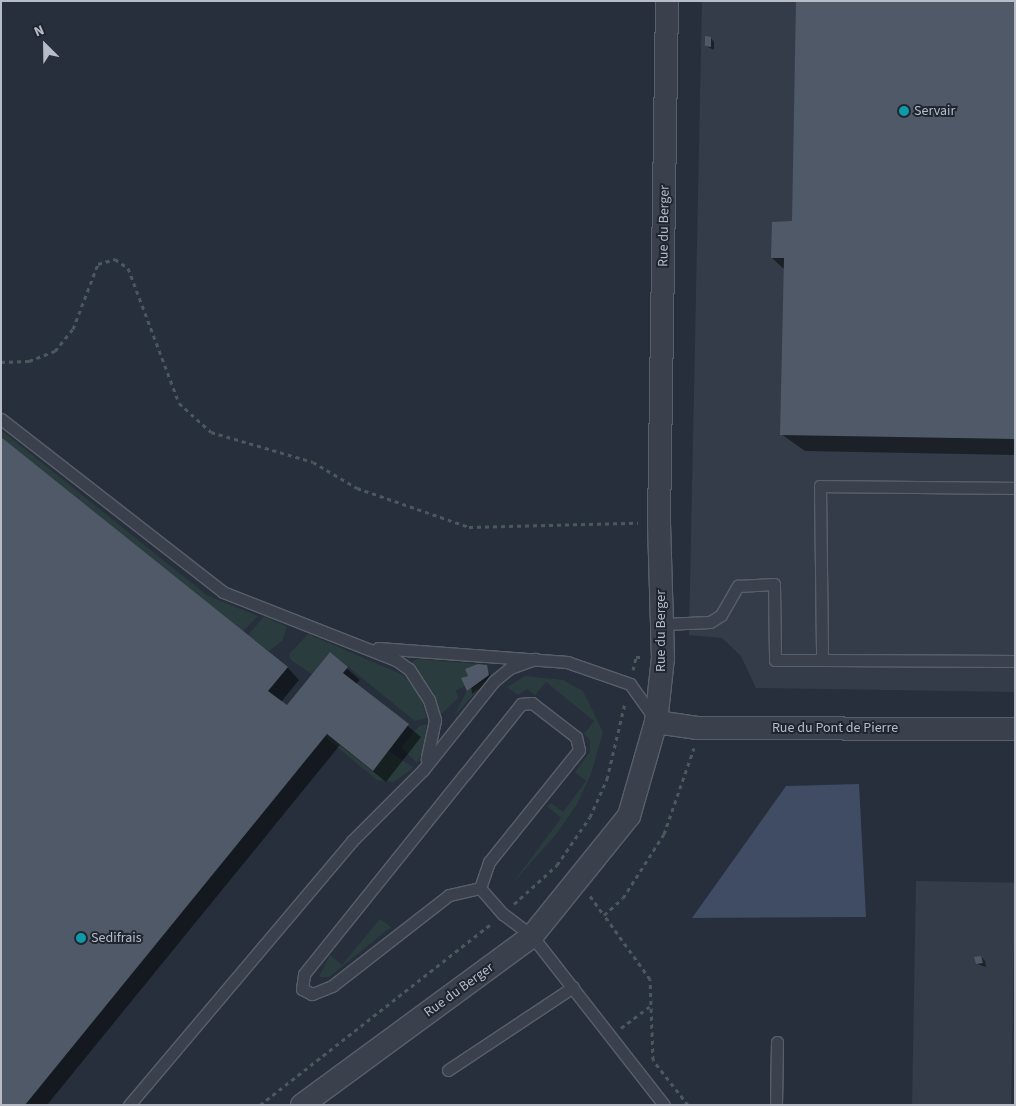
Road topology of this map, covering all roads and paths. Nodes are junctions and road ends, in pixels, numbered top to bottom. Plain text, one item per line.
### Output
1 (667, 1) edge
2 (1, 362) edge
3 (1, 419) edge
4 (1015, 488) edge
5 (659, 522) junction
6 (664, 624) junction
7 (366, 648) junction
8 (535, 659) junction
9 (822, 660) junction
10 (1015, 660) edge
11 (656, 722) junction
12 (697, 728) junction
13 (1015, 729) edge
14 (423, 770) junction
15 (480, 888) junction
16 (532, 936) junction
17 (573, 987) junction
18 (650, 1006) junction
19 (610, 1036) junction
20 (776, 1042) dead end
21 (448, 1070) dead end
22 (129, 1105) edge
23 (302, 1105) edge
24 (664, 1105) edge
25 (688, 1105) edge
26 (776, 1105) edge

1 - 5 street, Rue du Berger
2 - 5 path
3 - 7 lane
4 - 9 lane
5 - 6 street, Rue du Berger
6 - 9 lane
6 - 11 street, Rue du Berger
7 - 8 lane
7 - 14 lane
8 - 11 lane
8 - 14 lane
9 - 10 lane
11 - 12 street, Rue du Pont de Pierre
11 - 16 street, Rue du Berger
12 - 13 street, Rue du Pont de Pierre
12 - 18 path
14 - 22 lane
15 - 15 lane
15 - 16 lane
16 - 17 lane
16 - 23 street, Rue du Berger
17 - 19 lane
17 - 21 lane
18 - 19 path
18 - 25 path
19 - 24 lane
20 - 26 lane

